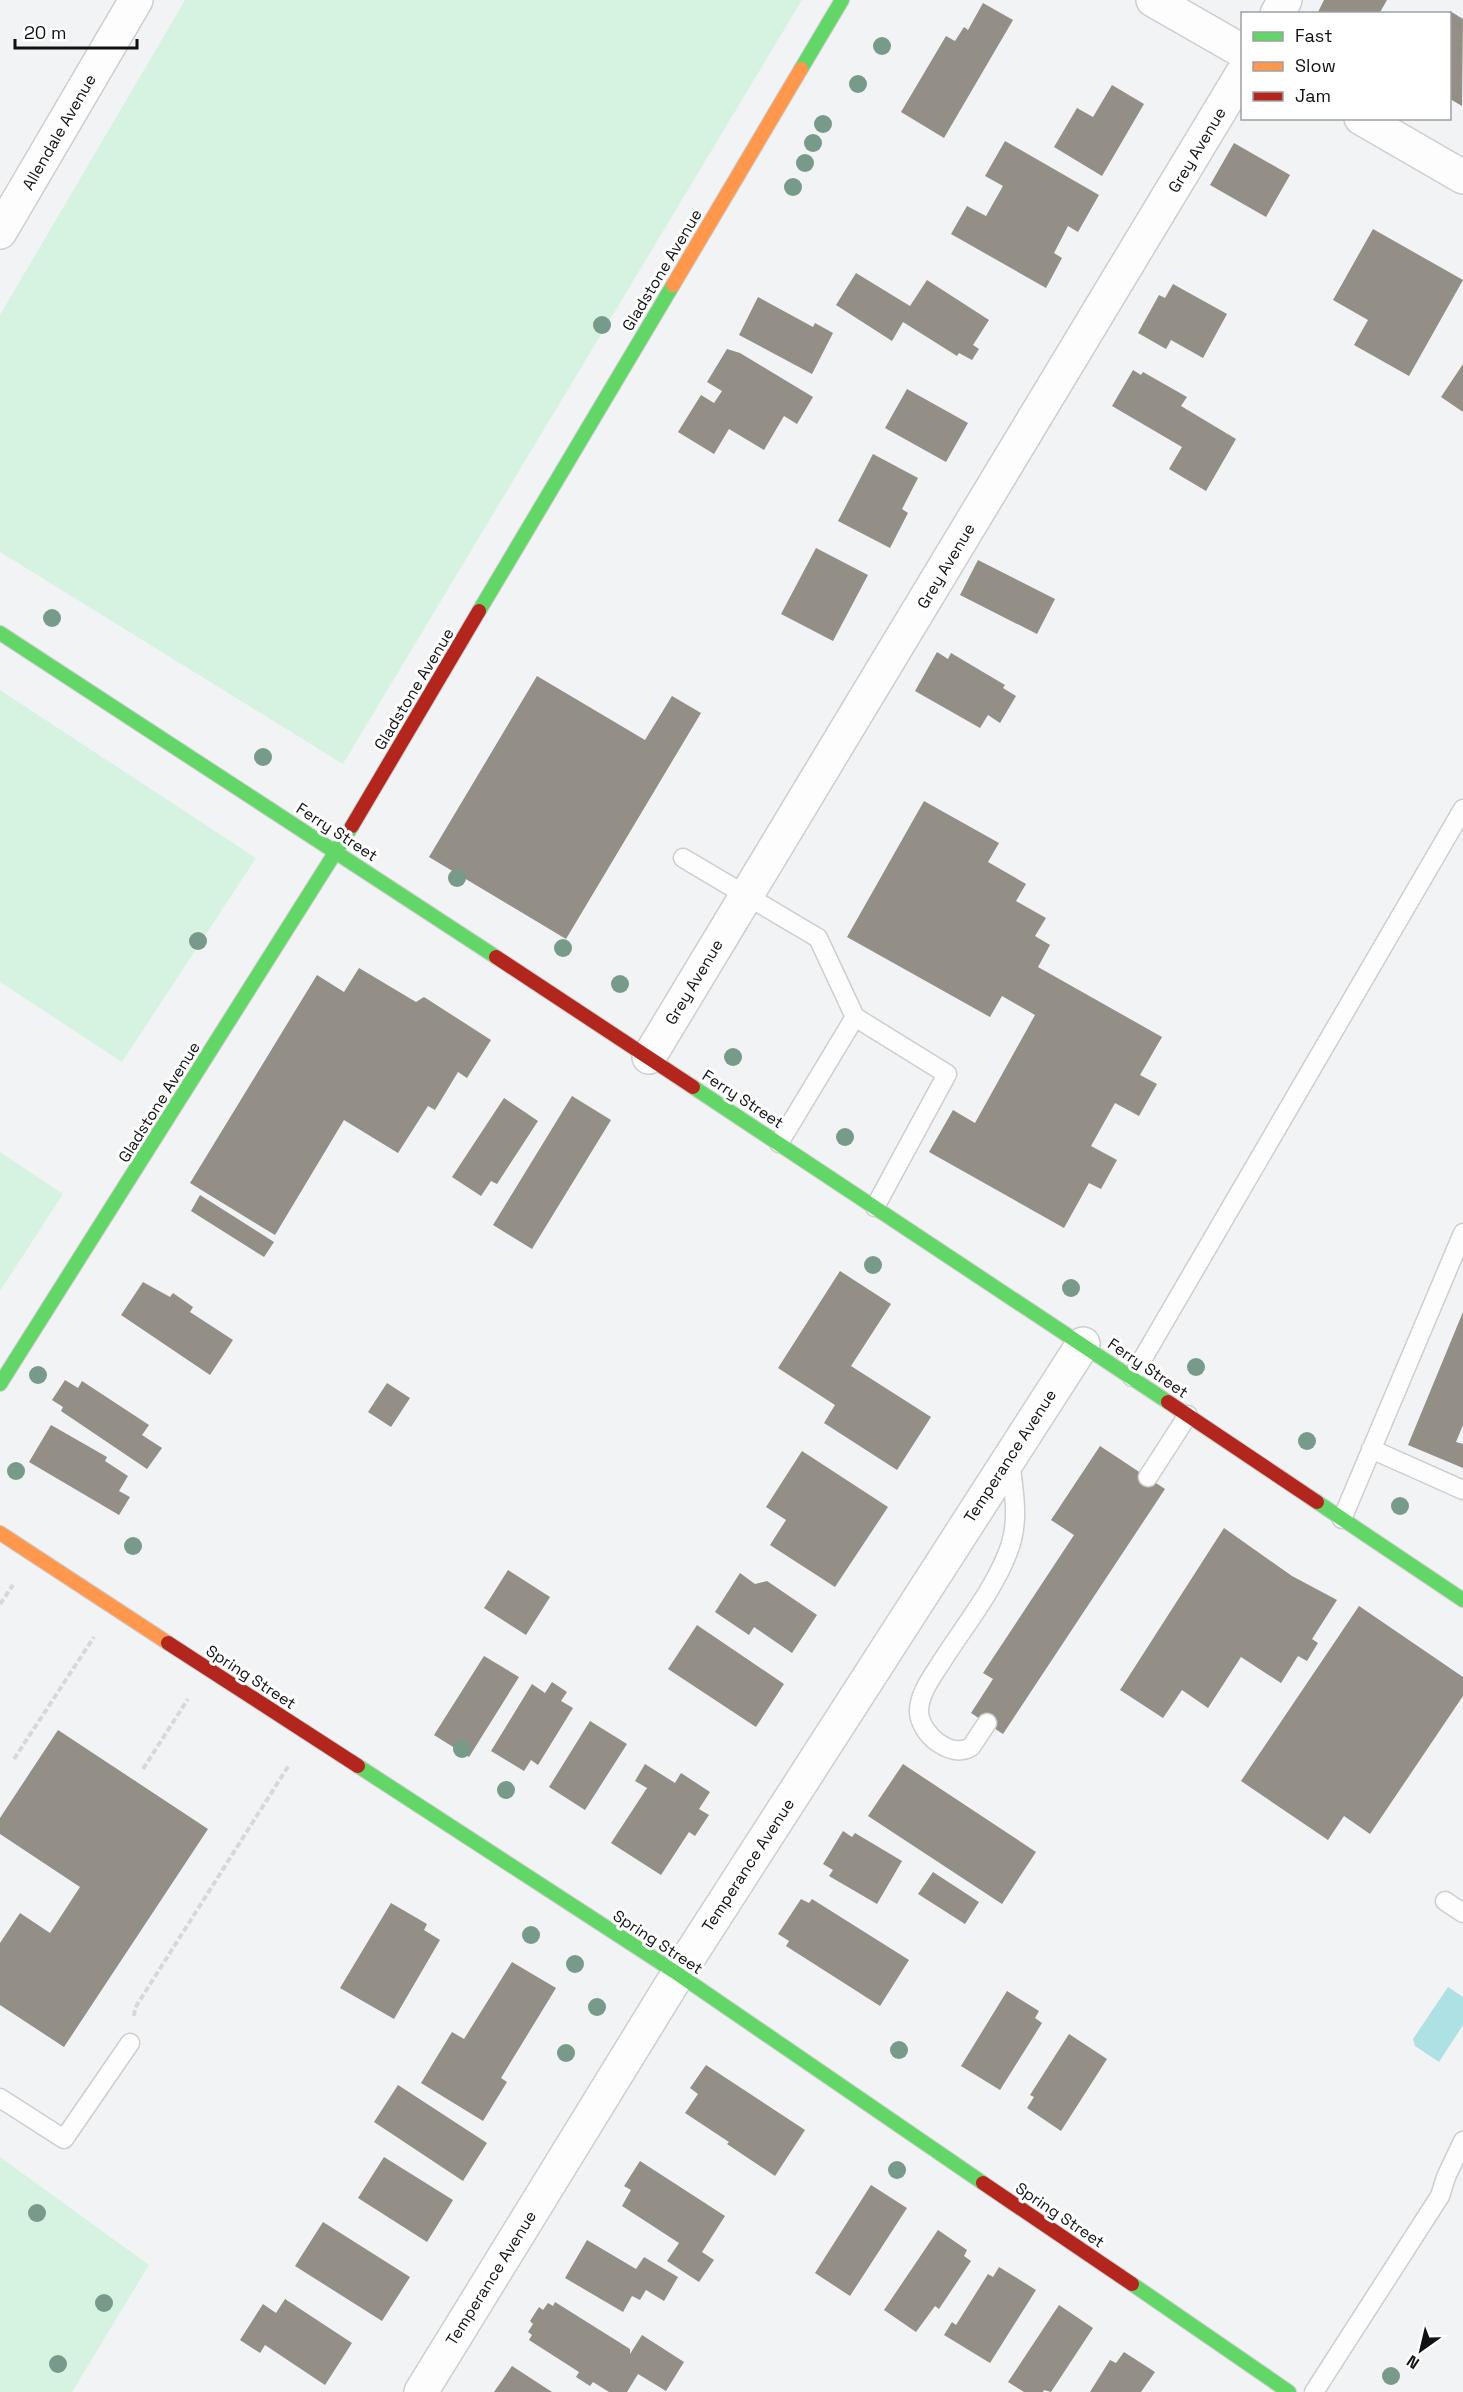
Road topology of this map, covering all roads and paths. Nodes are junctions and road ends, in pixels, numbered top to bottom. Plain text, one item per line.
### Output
1 (136, 0) edge
2 (842, 0) edge
3 (1153, 0) edge
4 (1241, 50) edge
5 (1241, 76) edge
6 (1364, 120) edge
7 (1463, 177) edge
8 (0, 232) edge
9 (0, 633) edge
10 (1463, 810) edge
11 (337, 851) junction
12 (683, 858) dead end
13 (746, 896) junction
14 (855, 1017) junction
15 (649, 1057) junction
16 (779, 1143) junction
17 (875, 1207) junction
18 (1463, 1233) edge
19 (1083, 1344) junction
20 (1132, 1377) junction
21 (0, 1384) edge
22 (1188, 1415) junction
23 (1371, 1449) junction
24 (1010, 1457) junction
25 (1148, 1477) dead end
26 (1463, 1490) edge
27 (1342, 1519) junction
28 (0, 1533) edge
29 (1461, 1592) edge
30 (114, 1607) junction
31 (208, 1669) junction
32 (987, 1724) dead end
33 (309, 1734) junction
34 (14, 1759) dead end
35 (143, 1769) dead end
36 (1445, 1901) dead end
37 (1463, 1912) edge
38 (678, 1974) junction
39 (130, 2043) joint
40 (0, 2098) edge
41 (1463, 2141) edge
42 (422, 2392) edge
43 (1289, 2392) edge
44 (1314, 2392) edge

1 - 8 street, Allendale Avenue
2 - 11 street, Gladstone Avenue
3 - 4 street
5 - 13 street, Grey Avenue
6 - 7 street
9 - 11 street, Ferry Street
10 - 20 lane
11 - 15 street, Ferry Street
11 - 21 street, Gladstone Avenue
12 - 13 lane
13 - 14 lane
13 - 15 street, Grey Avenue
14 - 16 lane
14 - 17 lane
15 - 16 street, Ferry Street
16 - 17 street, Ferry Street
17 - 19 street, Ferry Street
18 - 23 lane
19 - 20 street, Ferry Street
19 - 24 street, Temperance Avenue
20 - 22 street, Ferry Street
22 - 25 lane
22 - 27 street, Ferry Street
23 - 26 lane
23 - 27 lane
24 - 32 lane
24 - 38 street, Temperance Avenue
27 - 29 street, Ferry Street
28 - 30 street, Spring Street
30 - 31 street, Spring Street
30 - 34 path
31 - 33 street, Spring Street
31 - 35 path
33 - 38 street, Spring Street
33 - 39 path
36 - 37 lane
38 - 42 street, Temperance Avenue
38 - 43 street, Spring Street
39 - 40 lane
41 - 44 lane

